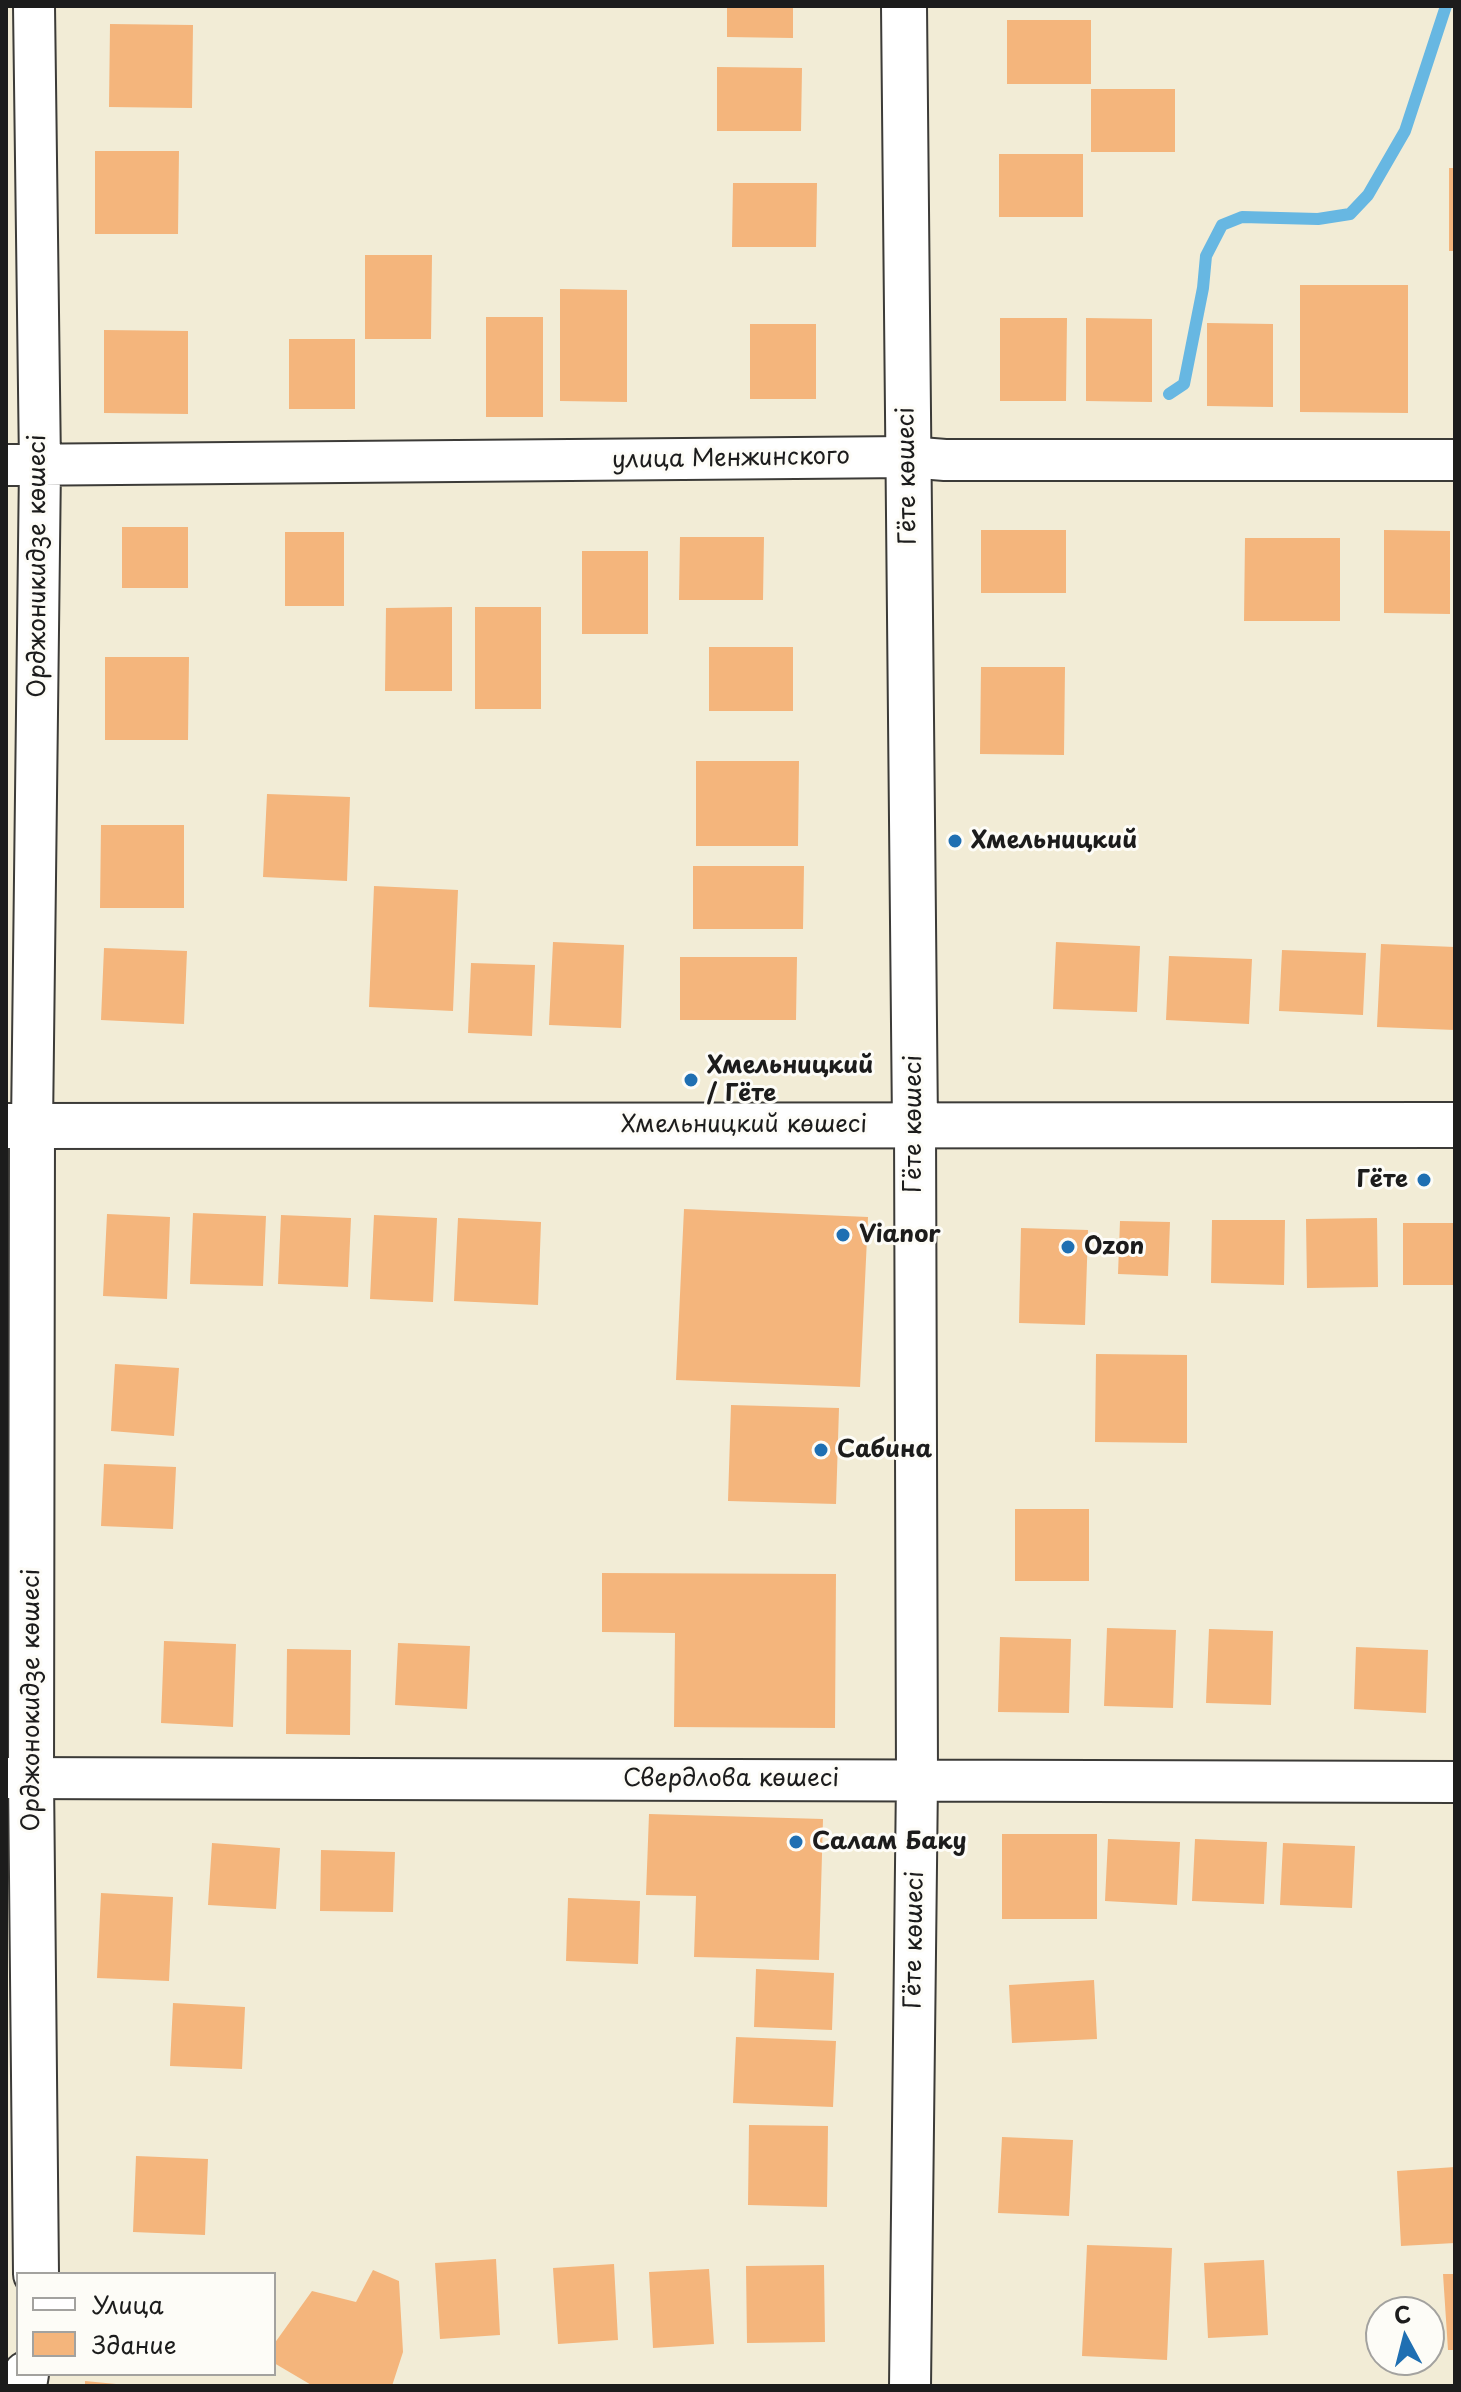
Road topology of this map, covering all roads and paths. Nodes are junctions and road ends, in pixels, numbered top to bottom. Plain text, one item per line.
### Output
1 (34, 6) edge
2 (904, 6) edge
3 (908, 457) junction
4 (1455, 460) edge
5 (23, 465) edge
6 (915, 1124) junction
7 (1455, 1125) edge
8 (19, 1126) edge
9 (18, 1778) edge
10 (917, 1779) junction
11 (1455, 1782) edge
12 (22, 2183) edge
13 (36, 2272) edge
14 (910, 2386) edge

1 - 5 street, Орджоникидзе көшесі
2 - 3 main road, Гёте көшесі
3 - 4 street, улица Менжинского
3 - 5 street, улица Менжинского
3 - 6 main road, Гёте көшесі
5 - 8 street, Орджоникидзе көшесі
6 - 7 main road, Хмельницкий көшесі
6 - 8 main road, Хмельницкий көшесі
6 - 10 street, Гёте көшесі
8 - 9 main road, Орджонокидзе көшесі
9 - 10 street, Свердлова көшесі
9 - 12 main road, Орджонокидзе көшесі
10 - 11 street, Свердлова көшесі
10 - 14 street, Гёте көшесі
12 - 13 main road, Орджонокидзе көшесі

